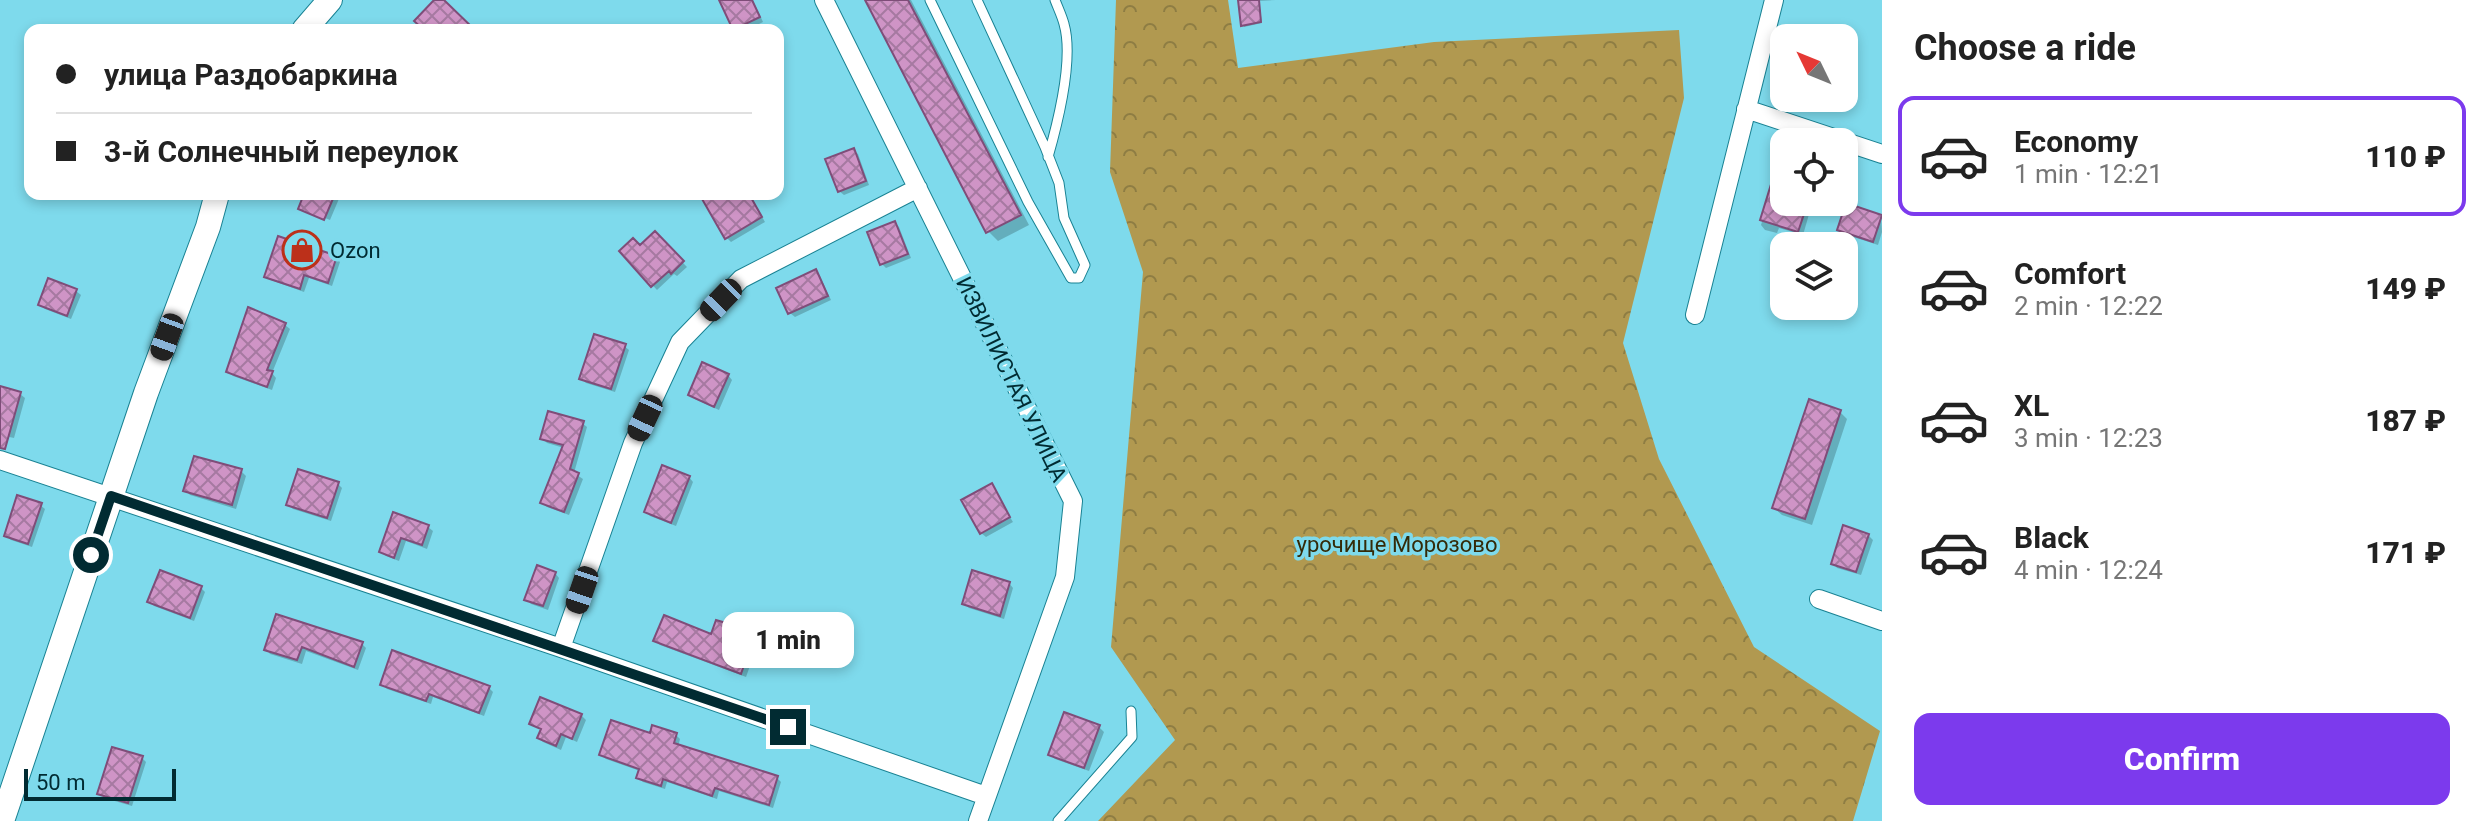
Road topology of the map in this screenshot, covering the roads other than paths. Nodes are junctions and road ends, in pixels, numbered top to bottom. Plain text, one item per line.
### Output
1 (330, 0) edge
2 (824, 0) edge
3 (930, 0) edge
4 (977, 0) edge
5 (1055, 0) edge
6 (1774, 0) edge
7 (309, 24) edge
8 (1746, 109) junction
9 (1882, 154) edge
10 (1048, 157) junction
11 (918, 188) junction
12 (215, 200) edge
13 (1695, 315) dead end
14 (0, 460) edge
15 (111, 496) junction
16 (1819, 599) dead end
17 (1882, 621) edge
18 (561, 648) junction
19 (1131, 711) dead end
20 (986, 796) junction
21 (2, 821) edge
22 (978, 821) edge
23 (1058, 821) edge

1 - 7 street
2 - 11 street, ИЗВИЛИСТАЯ УЛИЦА
3 - 10 lane
4 - 10 lane
5 - 10 lane
6 - 8 street
8 - 9 street
8 - 13 street
11 - 18 street
11 - 20 street, ИЗВИЛИСТАЯ УЛИЦА
12 - 15 street
14 - 15 street
15 - 18 street
15 - 21 street
16 - 17 street
18 - 20 street
19 - 23 lane
20 - 22 street, ИЗВИЛИСТАЯ УЛИЦА

